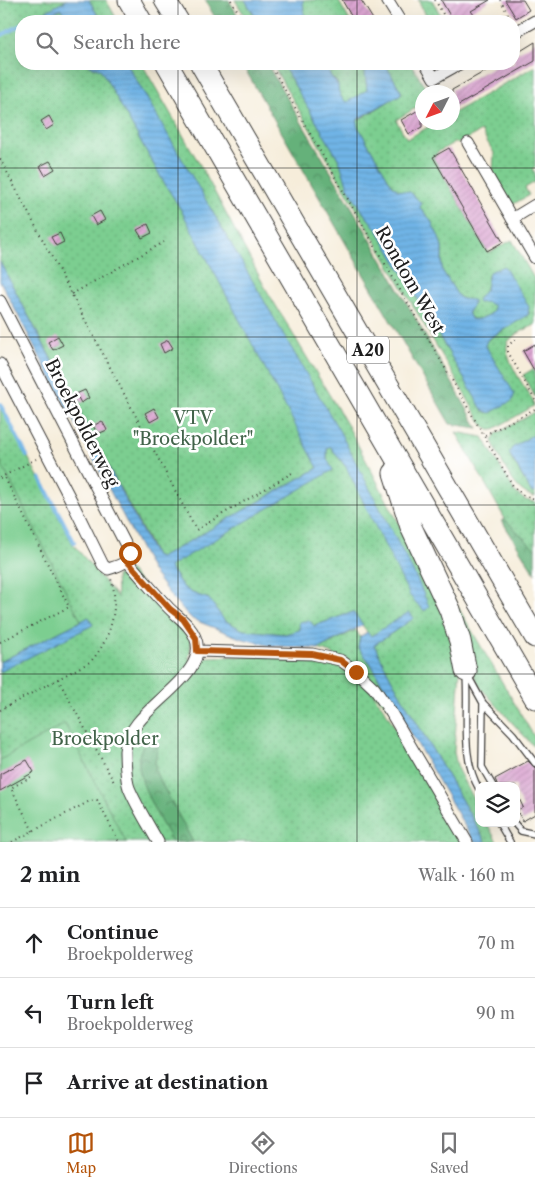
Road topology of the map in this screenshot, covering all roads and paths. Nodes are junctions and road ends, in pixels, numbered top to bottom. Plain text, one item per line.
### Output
1 (129, 0) edge
2 (165, 0) edge
3 (231, 0) edge
4 (387, 0) edge
5 (435, 0) edge
6 (500, 0) edge
7 (138, 15) edge
8 (174, 15) edge
9 (240, 15) edge
10 (396, 15) edge
11 (444, 15) edge
12 (509, 15) edge
13 (535, 21) edge
14 (520, 30) edge
15 (170, 70) edge
16 (204, 70) edge
17 (273, 70) edge
18 (429, 70) edge
19 (448, 70) edge
20 (468, 143) dead end
21 (0, 159) edge
22 (533, 206) edge
23 (512, 219) junction
24 (164, 242) dead end
25 (535, 258) edge
26 (72, 294) junction
27 (0, 301) edge
28 (515, 339) dead end
29 (0, 364) edge
30 (535, 400) edge
31 (535, 409) edge
32 (381, 433) junction
33 (485, 435) junction
34 (28, 464) dead end
35 (292, 473) dead end
36 (4, 476) junction
37 (0, 478) edge
38 (535, 499) edge
39 (127, 561) junction
40 (108, 569) junction
41 (535, 637) edge
42 (0, 642) edge
43 (197, 651) junction
44 (466, 671) junction
45 (58, 679) junction
46 (535, 698) edge
47 (482, 703) junction
48 (0, 710) edge
49 (535, 763) edge
50 (34, 775) dead end
51 (491, 782) edge
52 (475, 783) edge
53 (116, 786) dead end
54 (501, 827) edge
55 (518, 827) edge
56 (33, 831) junction
57 (535, 834) edge
58 (12, 842) edge
59 (119, 842) edge
60 (158, 842) edge
61 (467, 842) edge
62 (510, 842) edge

1 - 7 highway
2 - 8 highway
3 - 9 path
4 - 10 street
5 - 11 path
6 - 12 path
13 - 14 street
15 - 32 highway, A20
16 - 41 highway, A20
17 - 33 path, Rondom West
18 - 19 street
20 - 23 street
21 - 26 path
22 - 23 street
23 - 25 street
24 - 26 path
26 - 35 path
27 - 39 street, Broekpolderweg
28 - 30 path
29 - 40 street
31 - 33 path
32 - 44 highway, A20
32 - 46 highway, A20
33 - 38 path, Rondom West
34 - 36 path
36 - 37 path
36 - 42 path
39 - 40 street
39 - 43 street
40 - 45 path
43 - 60 street
43 - 61 street
44 - 47 lane, A20
44 - 52 lane, A20
45 - 48 path
45 - 53 path
47 - 49 lane, A20
47 - 51 lane, A20
50 - 56 path
54 - 62 lane
55 - 57 lane
56 - 58 path
56 - 59 path

